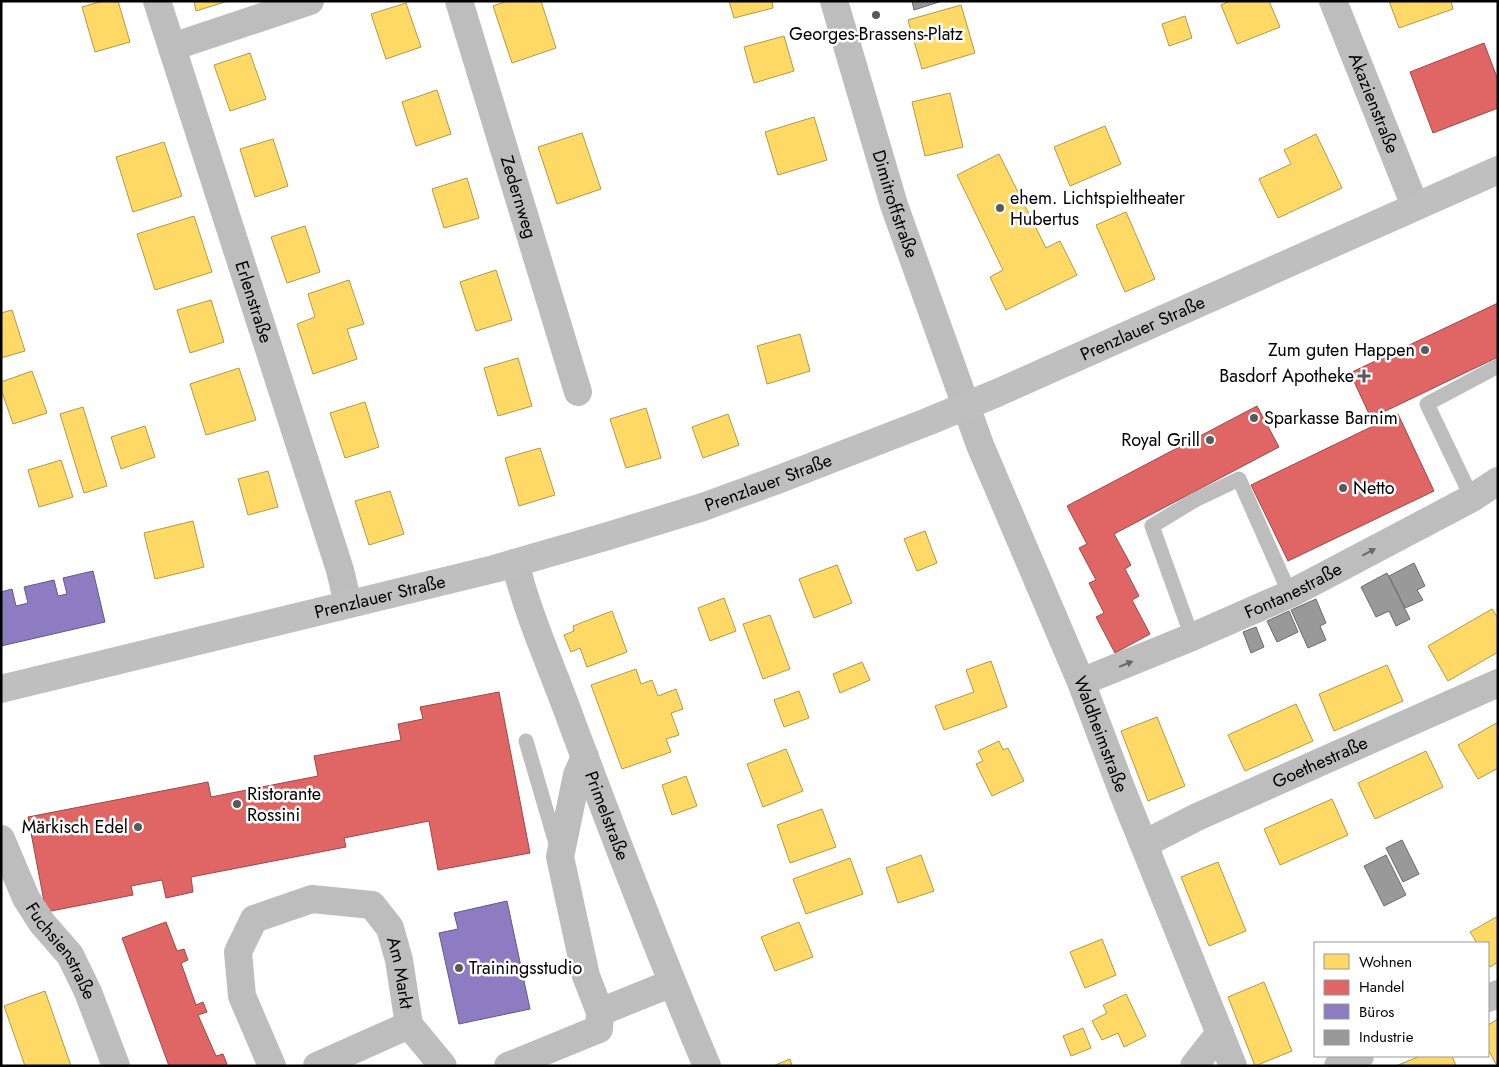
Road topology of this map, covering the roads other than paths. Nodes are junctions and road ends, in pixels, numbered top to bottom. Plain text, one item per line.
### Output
1 (157, 1) edge
2 (310, 1) edge
3 (459, 1) edge
4 (834, 1) edge
5 (1333, 1) edge
6 (172, 47) junction
7 (1498, 170) edge
8 (1415, 206) junction
9 (1498, 366) edge
10 (578, 392) dead end
11 (965, 406) junction
12 (1498, 480) edge
13 (1472, 498) junction
14 (515, 563) junction
15 (1290, 594) junction
16 (348, 604) junction
17 (1192, 637) junction
18 (1081, 682) junction
19 (1498, 683) edge
20 (1, 688) edge
21 (526, 741) dead end
22 (585, 757) junction
23 (1, 839) edge
24 (1144, 844) junction
25 (560, 857) junction
26 (672, 983) junction
27 (600, 1012) junction
28 (409, 1025) junction
29 (1220, 1033) junction
30 (1358, 1057) edge
31 (116, 1066) edge
32 (272, 1066) edge
33 (317, 1066) edge
34 (443, 1066) edge
35 (508, 1066) edge
36 (707, 1066) edge
37 (1194, 1066) edge
38 (1234, 1066) edge
39 (1338, 1066) edge

1 - 6 street, Erlenstraße
2 - 6 street
3 - 10 street, Zedernweg
4 - 11 street, Dimitroffstraße
5 - 8 street, Akazienstraße
6 - 16 street, Erlenstraße
7 - 8 main road, Prenzlauer Straße
8 - 11 main road, Prenzlauer Straße
9 - 13 lane
11 - 14 main road, Prenzlauer Straße
11 - 18 street, Waldheimstraße
12 - 13 street, Fontanestraße
15 -> 13 street, Fontanestraße
14 - 16 main road, Prenzlauer Straße
14 - 22 street, Primelstraße
15 - 17 street, Fontanestraße
15 - 17 lane
16 - 20 main road, Prenzlauer Straße
18 -> 17 street, Fontanestraße
18 - 24 street, Waldheimstraße
19 - 24 street, Goethestraße
21 - 25 lane
22 - 25 street
22 - 26 street, Primelstraße
23 - 31 street, Fuchsienstraße
24 - 29 street, Waldheimstraße
25 - 27 street
26 - 27 street
26 - 36 street, Primelstraße
27 - 35 street
28 - 32 street, Am Markt
28 - 33 street, Am Markt
28 - 34 street, Am Markt
29 - 37 street
29 - 38 street, Waldheimstraße
30 - 39 street

